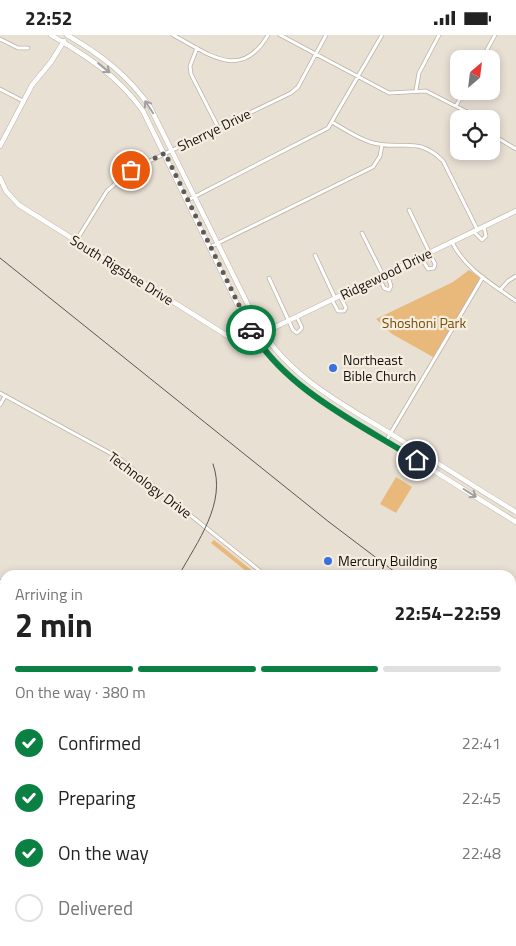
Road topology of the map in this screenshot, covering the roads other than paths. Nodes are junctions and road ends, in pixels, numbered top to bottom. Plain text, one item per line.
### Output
1 (51, 35) edge
2 (67, 35) edge
3 (173, 35) edge
4 (268, 35) edge
5 (280, 35) edge
6 (326, 35) edge
7 (382, 35) edge
8 (439, 35) edge
9 (494, 35) edge
10 (0, 39) edge
11 (63, 42) junction
12 (28, 48) dead end
13 (197, 48) junction
14 (486, 50) edge
15 (316, 54) junction
16 (359, 77) junction
17 (0, 89) edge
18 (416, 90) junction
19 (459, 100) edge
20 (23, 101) junction
21 (456, 105) junction
22 (465, 110) edge
23 (332, 122) junction
24 (218, 127) junction
25 (500, 139) edge
26 (0, 142) edge
27 (382, 145) junction
28 (516, 149) edge
29 (172, 150) junction
30 (165, 153) junction
31 (0, 178) edge
32 (195, 197) junction
33 (188, 200) junction
34 (409, 210) dead end
35 (516, 211) edge
36 (484, 226) junction
37 (475, 230) junction
38 (362, 233) dead end
39 (76, 241) junction
40 (452, 242) junction
41 (218, 243) junction
42 (210, 247) junction
43 (430, 253) junction
44 (316, 255) dead end
45 (421, 257) junction
46 (383, 275) junction
47 (516, 276) edge
48 (483, 277) junction
49 (269, 278) dead end
50 (500, 290) junction
51 (336, 298) junction
52 (516, 301) edge
53 (297, 317) junction
54 (289, 321) junction
55 (262, 333) junction
56 (256, 337) junction
57 (290, 367) junction
58 (285, 373) junction
59 (0, 393) edge
60 (5, 396) junction
61 (343, 403) junction
62 (0, 405) edge
63 (338, 411) junction
64 (390, 433) junction
65 (386, 441) junction
66 (456, 474) junction
67 (451, 481) junction
68 (510, 509) junction
69 (516, 512) edge
70 (506, 515) junction
71 (516, 522) edge
72 (259, 570) edge

1 - 11 main road
2 - 11 main road
29 -> 2 main road
3 - 13 street
4 - 13 street
5 - 15 street
6 - 15 street, Sherrye Drive
7 - 16 street
8 - 18 street
9 - 14 street
10 - 12 street
11 - 20 main road
11 -> 30 main road
13 - 24 street
15 - 16 street
15 - 24 street, Sherrye Drive
16 - 18 street
16 - 23 street
17 - 20 street
18 - 21 street
19 - 21 street
20 - 26 main road
21 - 22 street
23 - 27 street
23 - 32 street
24 - 29 street, Sherrye Drive
25 - 28 street
27 - 37 street
27 - 41 street
29 - 30 street, Sherrye Drive
29 - 32 main road
30 - 33 main road
30 - 39 street, Sherrye Drive
31 - 39 main road, South Rigsbee Drive
32 - 33 street
32 - 41 main road
33 - 42 main road
34 - 43 street
35 - 36 main road, Ridgewood Drive
36 - 37 main road, Ridgewood Drive
36 - 37 street
37 - 40 main road, Ridgewood Drive
38 - 46 street
39 - 56 main road, South Rigsbee Drive
40 - 43 main road, Ridgewood Drive
40 - 48 street
41 - 42 street
41 - 55 main road
42 - 56 main road
43 - 45 main road, Ridgewood Drive
43 - 45 street
44 - 51 street
45 - 46 main road, Ridgewood Drive
46 - 51 main road, Ridgewood Drive
47 - 50 street
48 - 50 street
48 - 64 street
49 - 54 street
50 - 52 street
51 - 53 main road, Ridgewood Drive
53 - 54 main road, Ridgewood Drive
53 - 54 street
54 - 55 main road, Ridgewood Drive
55 - 56 main road, Ridgewood Drive
55 - 57 main road
56 - 58 main road
57 - 58 main road
57 - 61 main road
58 - 63 main road
59 - 60 street, Technology Drive
60 - 62 street
60 - 72 street, Technology Drive
61 - 63 main road
61 - 64 main road
63 - 65 main road
64 - 65 street
64 - 66 main road
65 - 67 main road
66 - 67 main road
66 - 68 main road
67 -> 70 main road
68 - 69 main road
68 - 70 main road
70 - 71 main road

